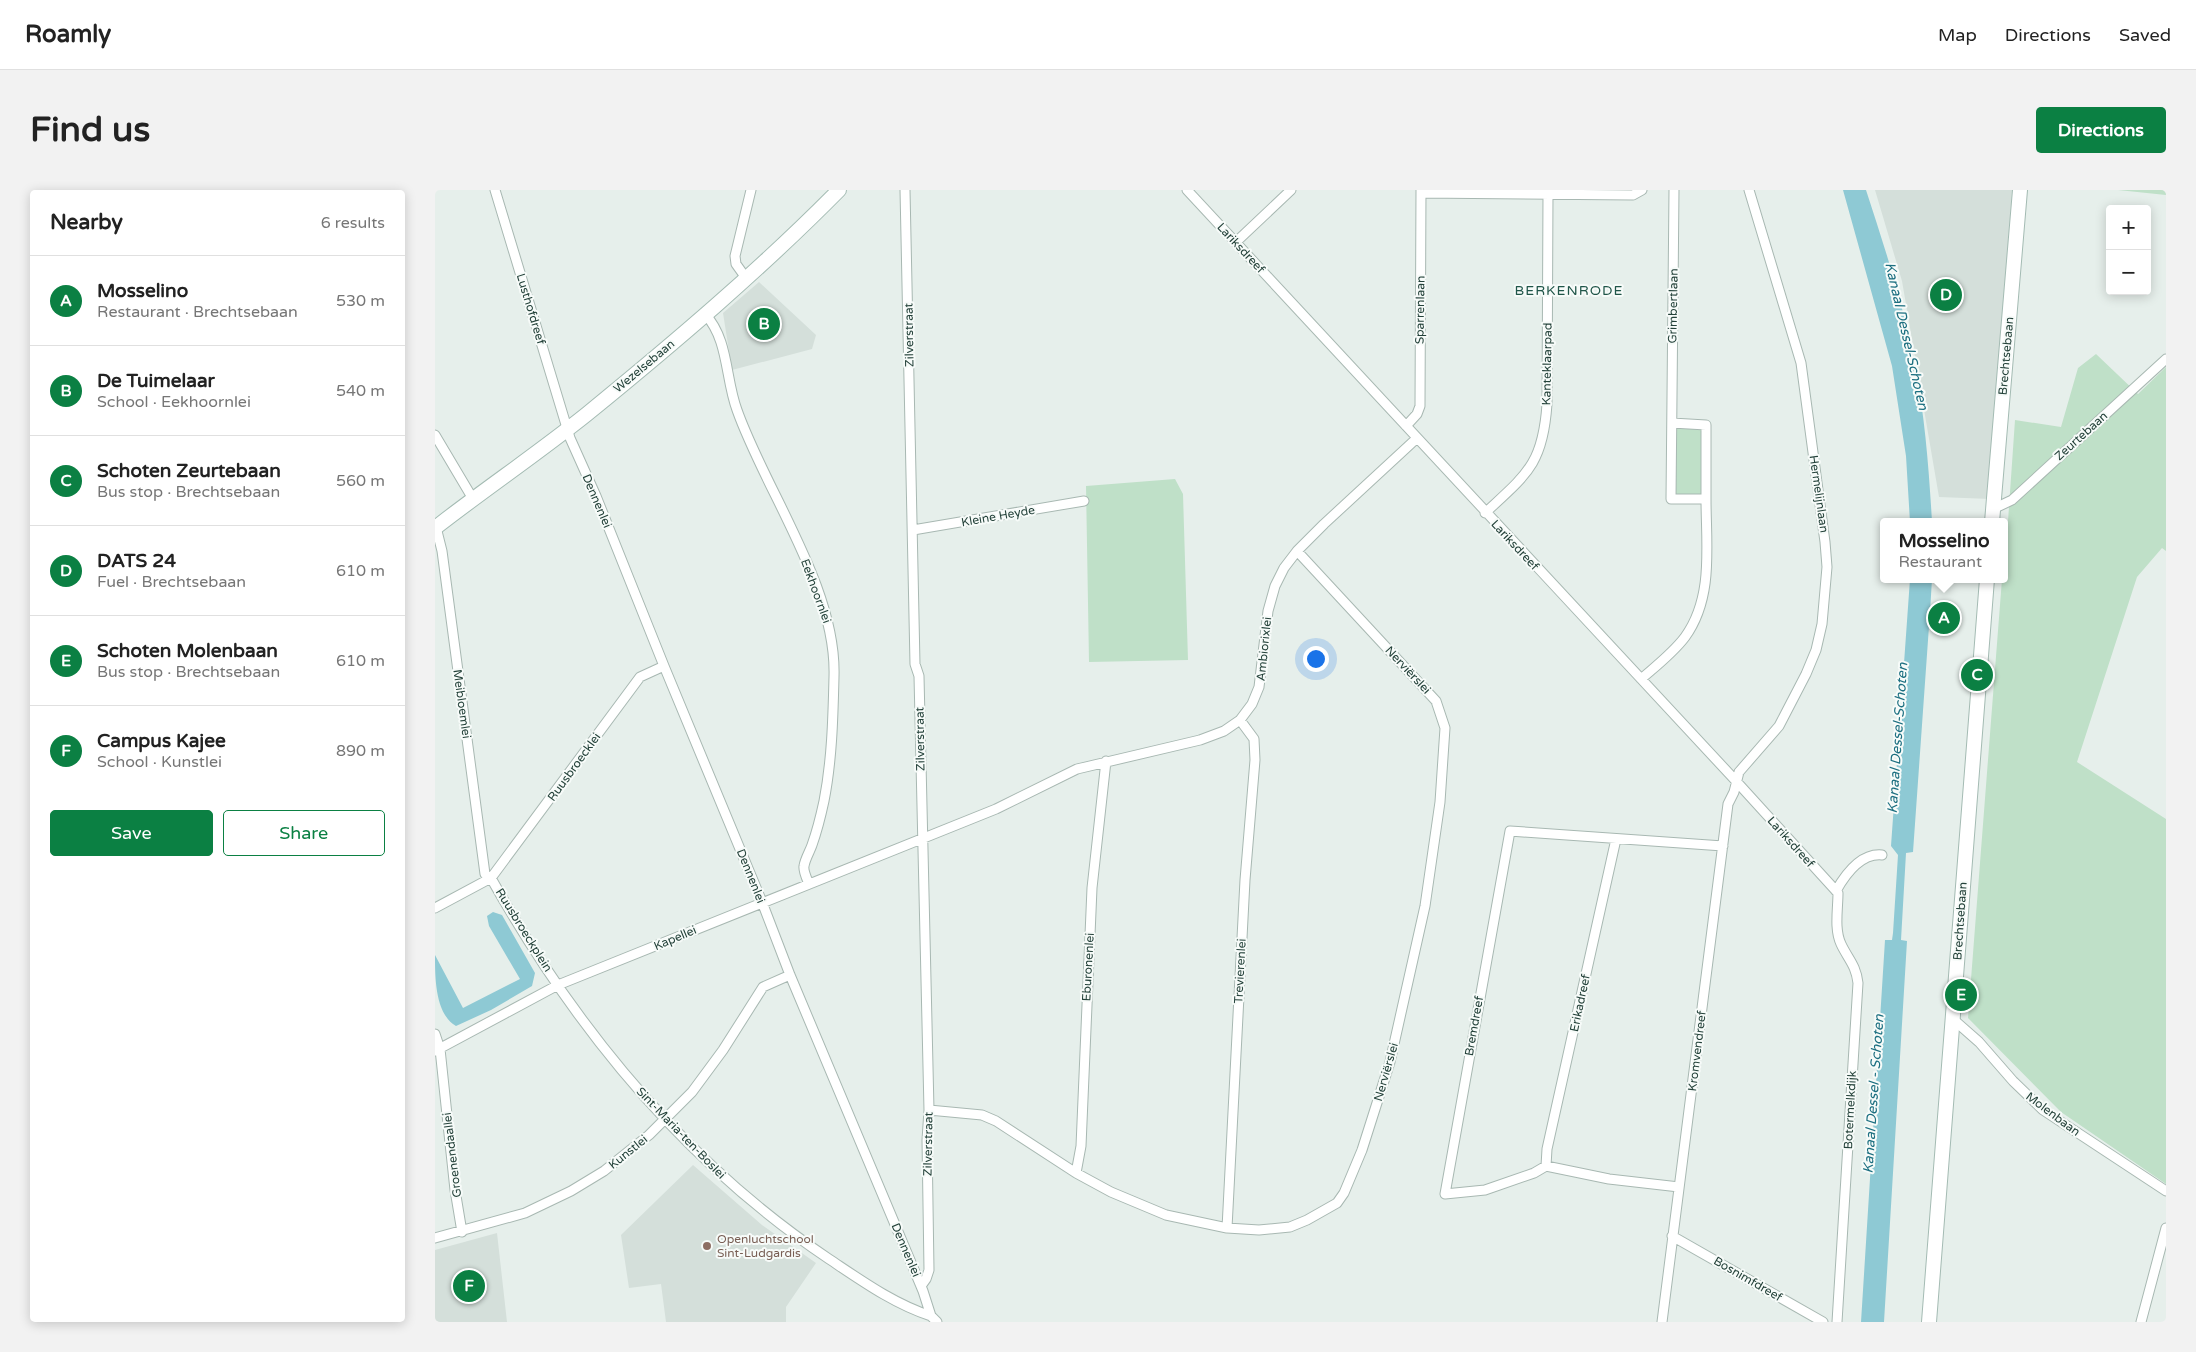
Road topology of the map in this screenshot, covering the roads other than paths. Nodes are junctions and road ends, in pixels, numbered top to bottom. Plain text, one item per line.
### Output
1 (495, 190) edge
2 (751, 190) edge
3 (839, 190) edge
4 (905, 190) edge
5 (1187, 190) edge
6 (1291, 190) edge
7 (1642, 190) edge
8 (1674, 190) edge
9 (1749, 190) edge
10 (2019, 190) edge
11 (1421, 192) edge
12 (1548, 194) junction
13 (1236, 242) junction
14 (746, 278) junction
15 (705, 314) junction
16 (2166, 359) edge
17 (1672, 423) junction
18 (1406, 426) junction
19 (568, 428) junction
20 (435, 435) edge
21 (1416, 439) junction
22 (473, 499) junction
23 (1706, 499) junction
24 (1084, 502) dead end
25 (1485, 513) junction
26 (1992, 515) edge
27 (435, 528) edge
28 (913, 530) junction
29 (1297, 551) junction
30 (1987, 583) edge
31 (664, 666) junction
32 (1641, 679) junction
33 (1240, 720) junction
34 (1107, 761) junction
35 (1736, 781) junction
36 (922, 839) junction
37 (1616, 839) junction
38 (1723, 846) junction
39 (1882, 855) dead end
40 (491, 878) junction
41 (809, 884) junction
42 (1836, 891) junction
43 (762, 902) junction
44 (435, 908) edge
45 (790, 975) junction
46 (558, 985) junction
47 (1954, 1020) junction
48 (435, 1034) edge
49 (437, 1050) edge
50 (929, 1110) junction
51 (665, 1120) junction
52 (1546, 1166) junction
53 (1076, 1173) junction
54 (1679, 1187) junction
55 (2166, 1191) edge
56 (1227, 1228) junction
57 (2166, 1228) edge
58 (462, 1232) junction
59 (1672, 1236) junction
60 (435, 1238) edge
61 (921, 1286) junction
62 (934, 1319) edge
63 (1662, 1322) edge
64 (1823, 1322) edge
65 (1837, 1322) edge
66 (1929, 1322) edge
67 (2141, 1322) edge

1 - 19 street, Lusthofdreef
2 - 14 street
3 - 14 main road, Wezelsebaan
4 - 28 street, Zilverstraat
5 - 13 street, Lariksdreef
6 - 13 street
7 - 12 street
8 - 17 street, Grimbertlaan
9 - 35 street, Hermelijnlaan
10 - 26 main road, Brechtsebaan
11 - 12 street
11 - 18 street, Sparrenlaan
12 - 25 street, Kanteklaarpad
13 - 18 street, Lariksdreef
14 - 15 main road, Wezelsebaan
15 - 19 main road, Wezelsebaan
15 - 41 street, Eekhoornlei
16 - 26 street, Zeurtebaan
17 - 23 street
17 - 23 street, Grimbertlaan
18 - 21 street, Lariksdreef
19 - 22 main road, Wezelsebaan
19 - 31 street, Dennenlei
20 - 22 street
21 - 25 street, Lariksdreef
21 - 29 street, Ambiorixlei
22 - 27 main road, Wezelsebaan
23 - 32 street
24 - 28 street, Kleine Heyde
25 - 32 street, Lariksdreef
27 - 40 street, Meibloemlei
28 - 36 street, Zilverstraat
29 - 33 street, Ambiorixlei
29 - 56 street, Nerviërslei
30 - 47 main road, Brechtsebaan
31 - 40 street, Ruusbroecklei
31 - 43 street, Dennenlei
32 - 35 street, Lariksdreef
33 - 34 street, Ambiorixlei
33 - 56 street, Trevierenlei
34 - 36 street, Ambiorixlei
34 - 53 street, Eburonenlei
35 - 38 street, Kromvendreef
35 - 42 street, Lariksdreef
36 - 41 street, Kapellei
36 - 50 street, Zilverstraat
37 - 38 street, Bremdreef
37 - 52 street, Erikadreef
37 - 52 street, Bremdreef
38 - 54 street, Kromvendreef
39 - 42 street
40 - 44 street, Ruusbroeckplein
40 - 46 street, Ruusbroeckplein
41 - 43 street, Kapellei
42 - 65 street, Botermelkdijk
43 - 45 street, Dennenlei
43 - 46 street, Kapellei
45 - 51 street, Kunstlei
45 - 61 street, Dennenlei
46 - 49 street, Kapellei
46 - 51 street, Sint-Maria-ten-Boslei
47 - 55 street, Molenbaan
47 - 66 main road, Brechtsebaan
48 - 49 street
49 - 58 street, Groenendaallei
50 - 53 street, Nerviërslei
50 - 61 street, Zilverstraat
51 - 58 street, Kunstlei
51 - 62 street, Sint-Maria-ten-Boslei
52 - 54 street
53 - 56 street, Nerviërslei
54 - 59 street, Kromvendreef
57 - 67 street
58 - 60 street, Kunstlei
59 - 63 street, Kromvendreef
59 - 64 street, Bosnimfdreef
61 - 62 street, Dennenlei

